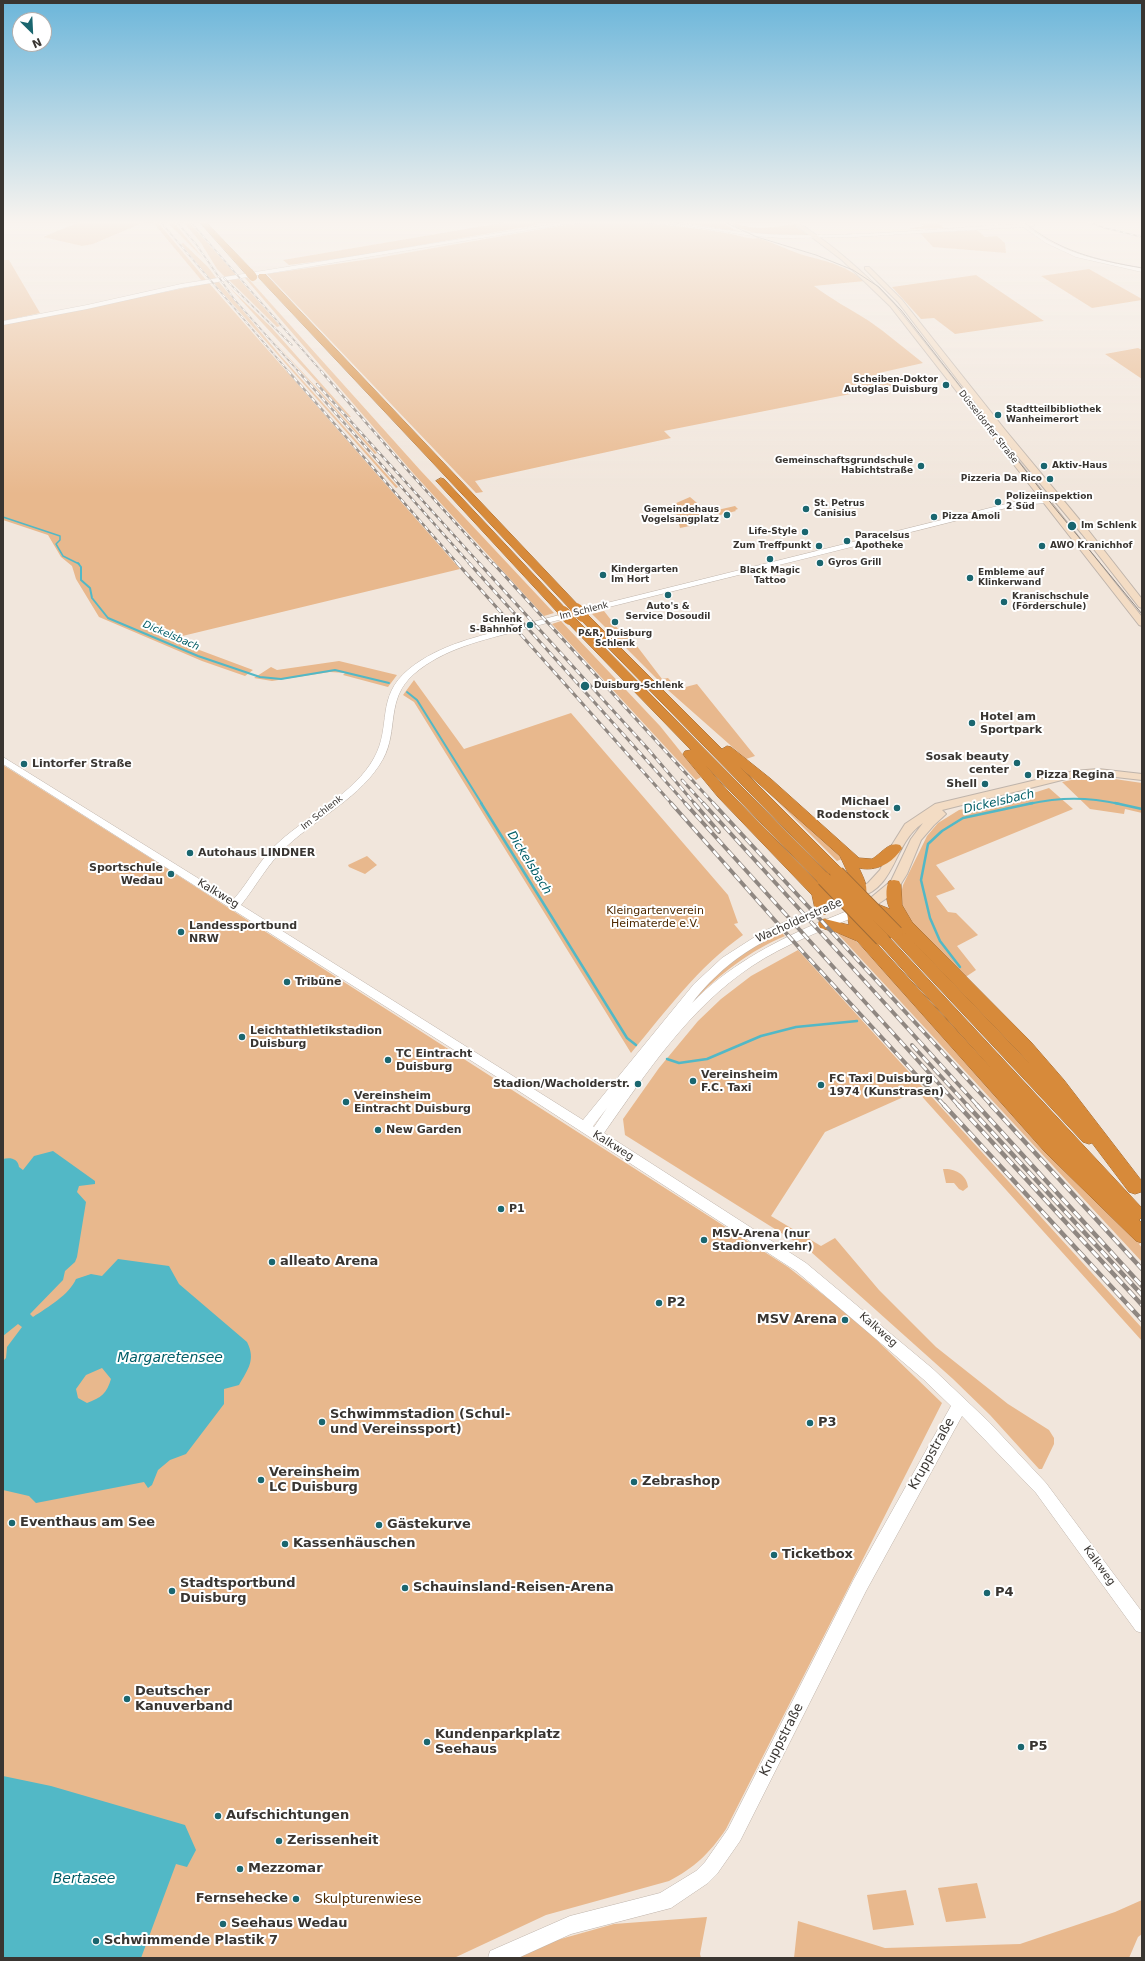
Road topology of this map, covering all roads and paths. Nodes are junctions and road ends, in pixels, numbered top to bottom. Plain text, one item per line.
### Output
1 (63, 312) edge
2 (288, 312) edge
3 (291, 312) edge
4 (897, 312) edge
5 (908, 312) edge
6 (3, 323) edge
7 (402, 439) dead end
8 (434, 474) dead end
9 (1058, 500) junction
10 (1044, 501) junction
11 (1142, 605) edge
12 (1142, 623) edge
13 (687, 722) junction
14 (3, 760) edge
15 (1142, 777) edge
16 (959, 802) junction
17 (895, 848) junction
18 (846, 855) junction
19 (820, 885) junction
20 (894, 885) junction
21 (842, 902) junction
22 (860, 904) junction
23 (236, 905) junction
24 (821, 910) junction
25 (826, 924) junction
26 (895, 933) junction
27 (862, 937) junction
28 (590, 1131) junction
29 (1139, 1190) edge
30 (1142, 1222) edge
31 (1142, 1235) edge
32 (960, 1404) junction
33 (1142, 1626) edge
34 (497, 1958) edge

1 - 6 street
2 - 7 highway
3 - 13 highway
4 - 10 main road, Düsseldorfer Straße
5 - 9 main road, Düsseldorfer Straße
8 - 19 highway
9 - 10 street, Im Schlenk
9 - 11 main road, Düsseldorfer Straße
10 - 12 main road, Düsseldorfer Straße
10 - 23 street, Im Schlenk
13 - 18 highway
13 - 26 highway, bridge
14 - 23 street, Kalkweg
15 - 16 main road, Wacholderstraße
16 - 17 main road, Wacholderstraße
16 - 20 main road, Wacholderstraße
17 - 18 highway
17 - 22 main road, Wacholderstraße
18 - 22 highway
19 - 21 highway
19 - 24 highway
19 - 26 highway, bridge
20 - 22 main road, Wacholderstraße
20 - 26 highway
21 - 22 highway
21 - 24 street, Wacholderstraße
22 - 25 street, Wacholderstraße
22 - 26 highway
22 - 27 highway
23 - 28 street, Kalkweg
24 - 28 street, Wacholderstraße
25 - 27 highway
25 - 28 street, Wacholderstraße
26 - 29 highway
26 - 30 highway
27 - 31 highway
28 - 32 street, Kalkweg
32 - 33 street, Kalkweg
32 - 34 street, Kruppstraße

